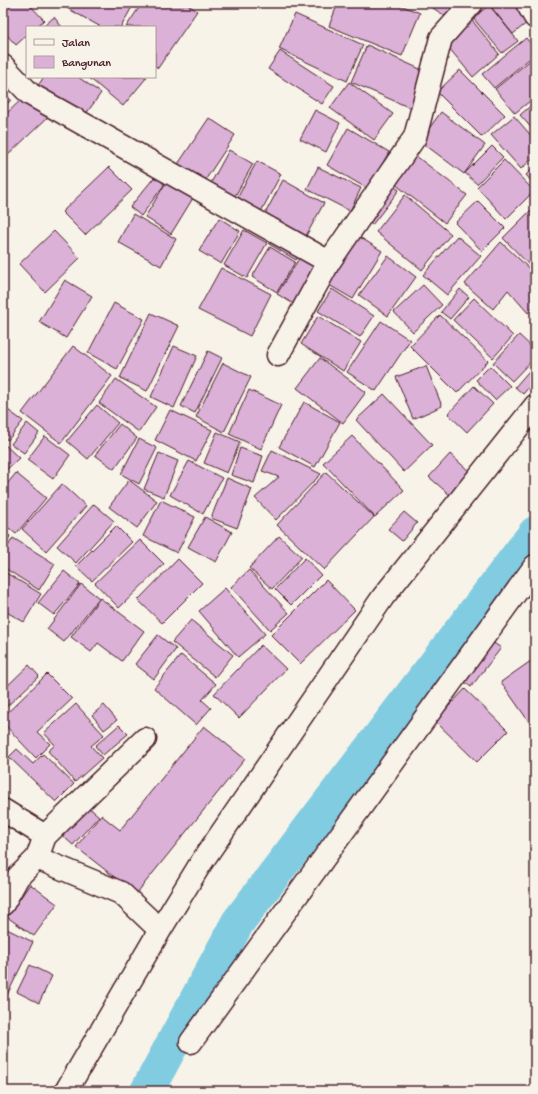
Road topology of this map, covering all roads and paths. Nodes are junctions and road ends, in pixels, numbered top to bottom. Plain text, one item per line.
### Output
1 (472, 3) edge
2 (526, 3) edge
3 (535, 17) edge
4 (3, 66) edge
5 (329, 262) junction
6 (278, 355) dead end
7 (534, 411) edge
8 (535, 566) edge
9 (145, 739) dead end
10 (3, 810) edge
11 (45, 836) junction
12 (37, 858) junction
13 (3, 904) edge
14 (160, 930) junction
15 (190, 1042) dead end
16 (66, 1091) edge

1 - 5 street
2 - 3 street
4 - 5 street
5 - 6 street
7 - 14 street
8 - 15 street
9 - 11 street
10 - 11 street
11 - 12 street
12 - 13 street
12 - 14 street
14 - 16 street

